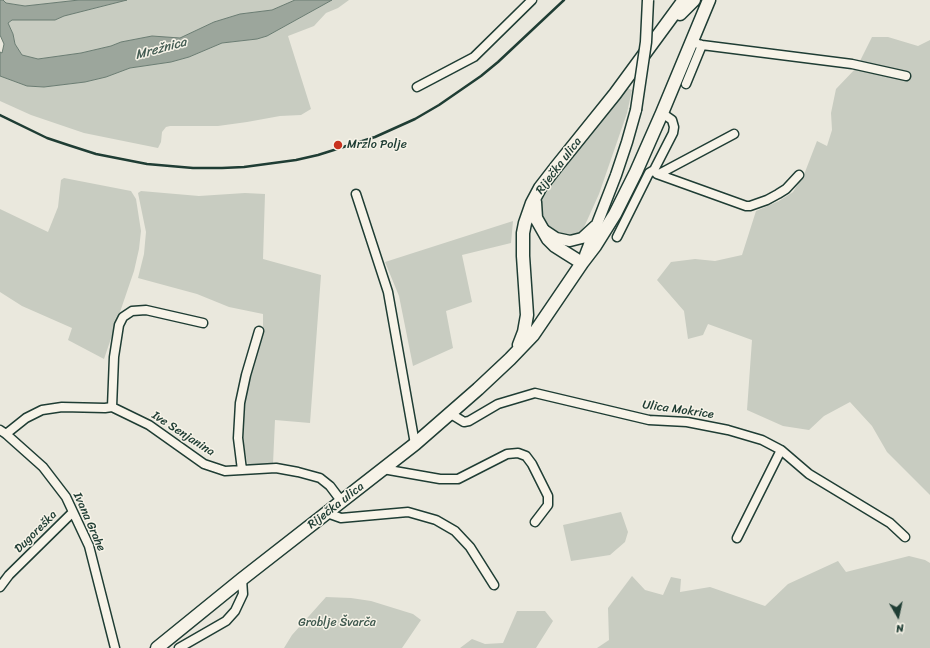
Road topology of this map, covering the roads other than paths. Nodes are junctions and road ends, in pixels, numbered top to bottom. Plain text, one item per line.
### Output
1 (532, 0) edge
2 (648, 0) edge
3 (684, 0) edge
4 (694, 0) edge
5 (709, 0) edge
6 (657, 37) junction
7 (697, 43) junction
8 (906, 76) dead end
9 (686, 84) dead end
10 (417, 87) dead end
11 (662, 113) junction
12 (734, 134) dead end
13 (657, 172) junction
14 (799, 175) dead end
15 (356, 194) dead end
16 (535, 196) junction
17 (597, 224) junction
18 (542, 229) junction
19 (617, 237) dead end
20 (582, 263) junction
21 (203, 323) dead end
22 (259, 331) dead end
23 (510, 359) junction
24 (112, 407) junction
25 (451, 414) junction
26 (3, 432) edge
27 (415, 444) junction
28 (781, 450) junction
29 (383, 469) junction
30 (242, 470) junction
31 (342, 502) junction
32 (73, 512) junction
33 (327, 513) junction
34 (534, 522) dead end
35 (905, 536) dead end
36 (736, 538) dead end
37 (242, 578) junction
38 (494, 585) dead end
39 (0, 587) edge
40 (115, 648) edge
41 (157, 648) edge
42 (178, 648) edge

1 - 10 street
2 - 17 street, bridge
3 - 6 main road, Riječka ulica
4 - 6 main road
5 - 7 main road, Riječka ulica
6 - 16 main road, Riječka ulica
7 - 8 street
7 - 9 street
7 - 11 main road, Riječka ulica
11 - 13 street
11 - 20 main road, Riječka ulica
12 - 13 street
13 - 14 street
13 - 19 street
15 - 27 street
16 - 18 main road
16 - 23 main road, Riječka ulica
17 - 18 street
17 - 20 street
18 - 20 main road
20 - 23 main road, Riječka ulica
21 - 24 street
22 - 30 street
23 - 25 main road, Riječka ulica
24 - 26 street, Ive Senjanina
24 - 30 street, Ive Senjanina
25 - 27 main road, Riječka ulica
25 - 28 street, Ulica Mokrice
26 - 32 street, Ivana Grahe
27 - 29 main road, Riječka ulica
28 - 35 street, Ulica Mokrice
28 - 36 street
29 - 31 main road, Riječka ulica
29 - 34 street
30 - 31 street, Ive Senjanina
31 - 33 main road, Riječka ulica
32 - 39 street, Dugoreška
32 - 40 street, Ivana Grahe
33 - 37 main road, Riječka ulica
33 - 38 street
37 - 41 main road, Riječka ulica
37 - 42 street

